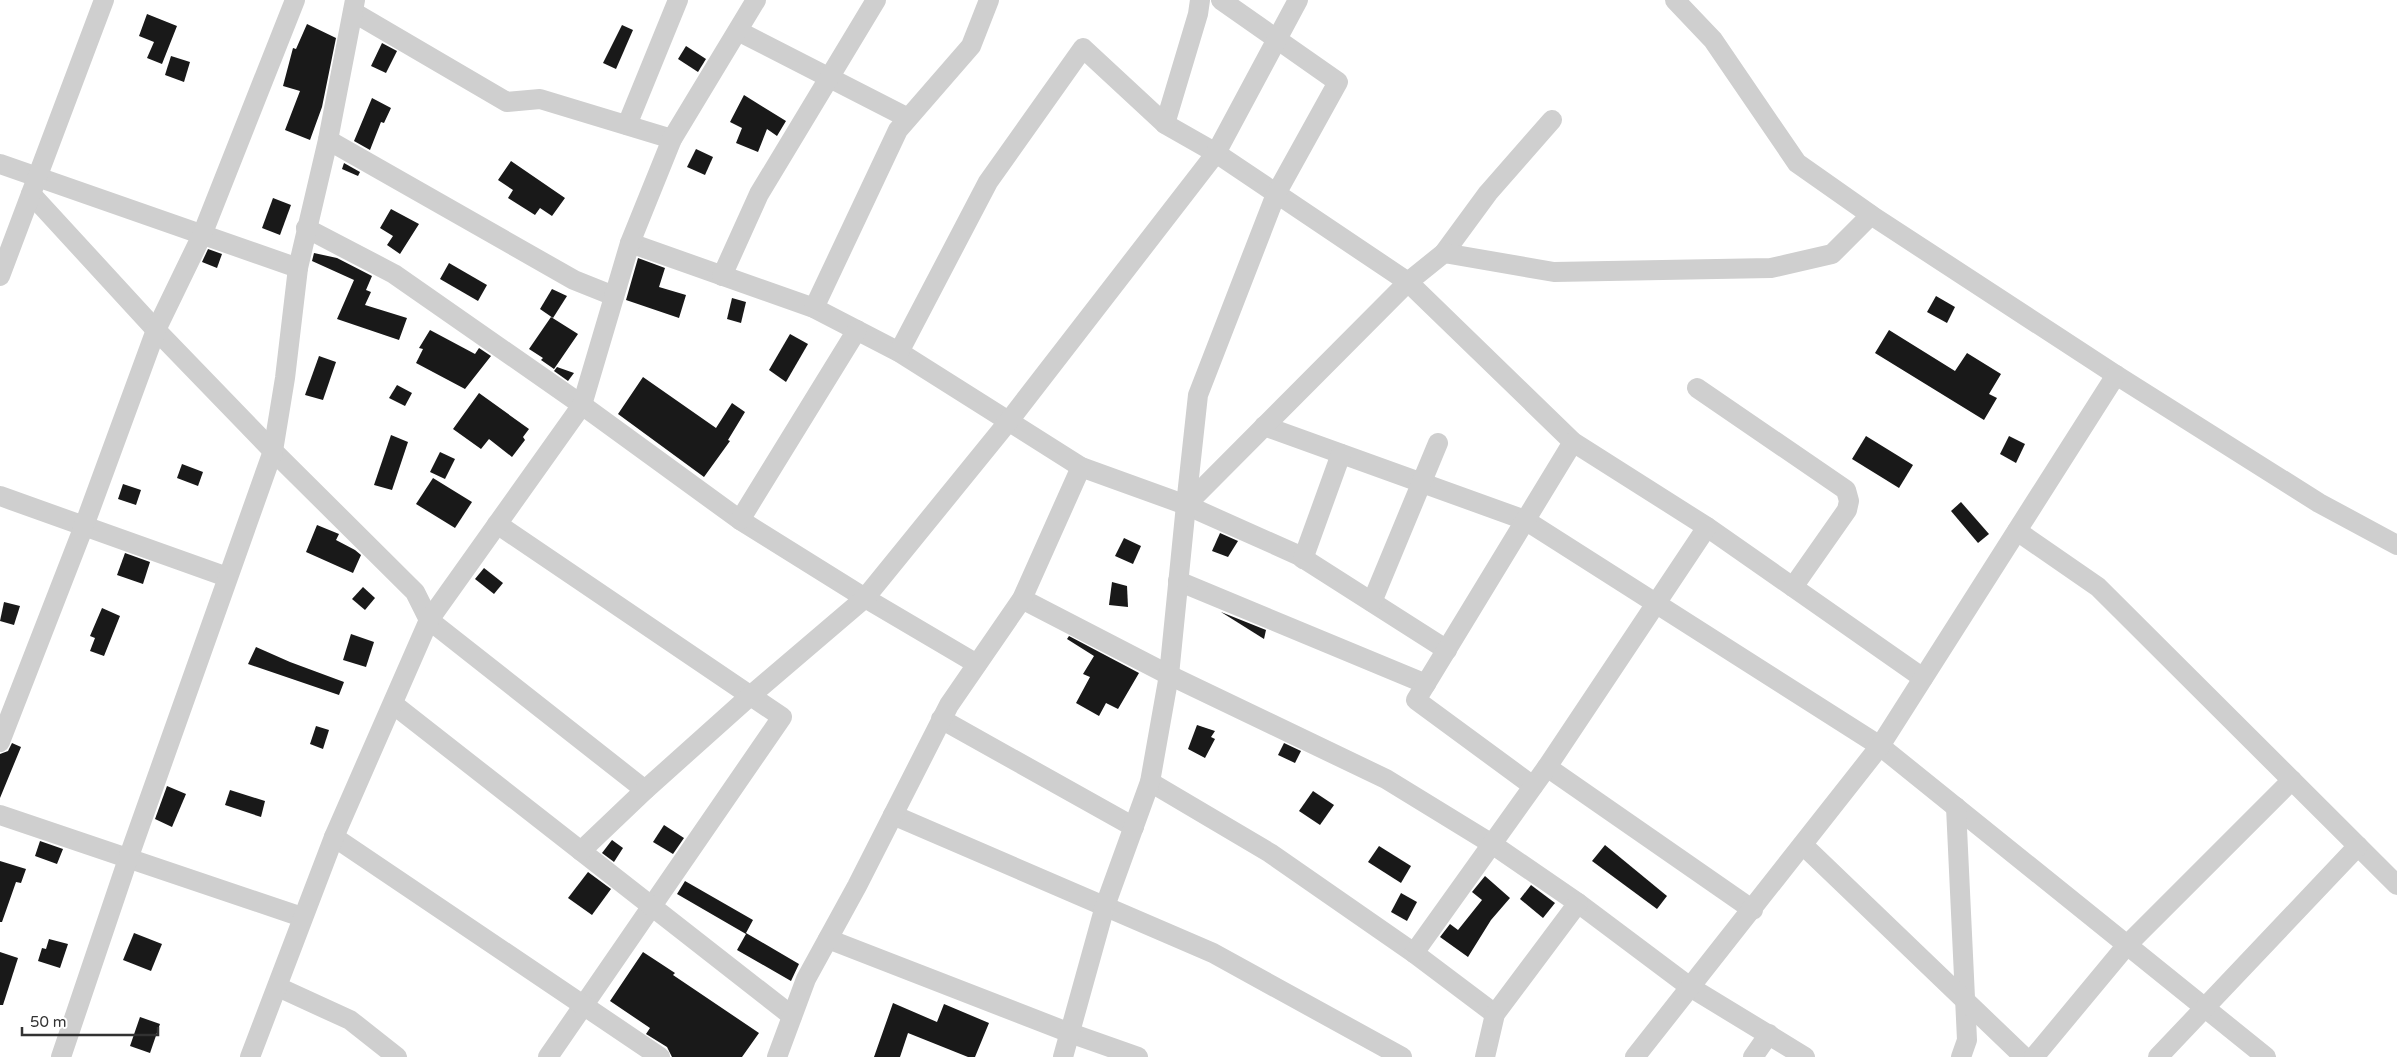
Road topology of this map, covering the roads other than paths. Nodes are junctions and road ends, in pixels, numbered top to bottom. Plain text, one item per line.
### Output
1 (104, 0) edge
2 (296, 0) edge
3 (678, 0) edge
4 (756, 0) edge
5 (876, 0) edge
6 (989, 0) edge
7 (1200, 0) edge
8 (1221, 0) edge
9 (1298, 0) edge
10 (1675, 0) edge
11 (354, 6) edge
12 (738, 31) junction
13 (1278, 40) junction
14 (829, 78) junction
15 (908, 118) junction
16 (1552, 120) dead end
17 (1165, 124) junction
18 (627, 126) junction
19 (672, 139) junction
20 (328, 140) junction
21 (1216, 154) junction
22 (0, 164) edge
23 (34, 186) junction
24 (1276, 194) junction
25 (1871, 215) junction
26 (306, 228) junction
27 (202, 235) junction
28 (630, 243) junction
29 (1444, 253) junction
30 (298, 268) junction
31 (0, 276) edge
32 (722, 276) junction
33 (1408, 282) junction
34 (614, 296) junction
35 (814, 308) junction
36 (156, 330) junction
37 (857, 330) junction
38 (899, 352) junction
39 (2116, 375) junction
40 (1697, 388) dead end
41 (582, 405) junction
42 (1008, 422) junction
43 (1264, 426) junction
44 (1572, 442) junction
45 (1438, 444) dead end
46 (272, 451) junction
47 (1341, 454) junction
48 (1082, 467) junction
49 (1422, 482) junction
50 (0, 496) edge
51 (1186, 504) junction
52 (740, 520) junction
53 (1525, 520) junction
54 (497, 524) junction
55 (84, 526) junction
56 (1706, 527) junction
57 (2017, 531) junction
58 (2397, 545) edge
59 (1303, 559) junction
60 (227, 577) junction
61 (1178, 581) junction
62 (1793, 587) junction
63 (865, 598) junction
64 (1022, 599) junction
65 (1372, 602) junction
66 (1656, 604) junction
67 (429, 620) junction
68 (1447, 650) junction
69 (977, 664) junction
70 (1169, 675) junction
71 (1923, 678) junction
72 (1426, 684) junction
73 (750, 696) junction
74 (393, 704) junction
75 (941, 719) junction
76 (0, 742) edge
77 (1880, 746) junction
78 (1546, 768) junction
79 (2292, 780) junction
80 (1150, 782) junction
81 (1533, 786) junction
82 (645, 790) junction
83 (1956, 807) junction
84 (0, 815) edge
85 (893, 815) junction
86 (1134, 827) junction
87 (334, 837) junction
88 (1492, 844) junction
89 (1802, 846) junction
90 (2358, 846) junction
91 (581, 851) junction
92 (128, 859) junction
93 (2397, 885) edge
94 (1578, 903) junction
95 (1105, 906) junction
96 (653, 907) junction
97 (1752, 910) junction
98 (302, 917) junction
99 (828, 939) junction
100 (2127, 945) junction
101 (1414, 953) junction
102 (278, 986) junction
103 (1690, 987) junction
104 (1966, 1002) junction
105 (585, 1006) junction
106 (2205, 1008) junction
107 (1494, 1014) junction
108 (792, 1016) junction
109 (1070, 1033) junction
110 (1769, 1034) junction
111 (780, 1056) edge
112 (61, 1057) edge
113 (250, 1057) edge
114 (396, 1057) edge
115 (548, 1057) edge
116 (660, 1057) edge
117 (1063, 1057) edge
118 (1138, 1057) edge
119 (1402, 1057) edge
120 (1485, 1057) edge
121 (1635, 1057) edge
122 (1753, 1057) edge
123 (1805, 1057) edge
124 (1961, 1057) edge
125 (2024, 1057) edge
126 (2034, 1057) edge
127 (2158, 1057) edge
128 (2266, 1057) edge

1 - 23 street
2 - 27 street
3 - 18 street
4 - 12 street
5 - 14 street
6 - 15 street
7 - 17 street
8 - 13 street
9 - 13 street
10 - 25 street
11 - 18 street
11 - 20 street
12 - 14 street
12 - 19 street
13 - 21 street
13 - 24 street
14 - 15 street
14 - 32 street
15 - 35 street
16 - 29 street
17 - 21 street
17 - 38 street
18 - 19 street
19 - 28 street
20 - 26 street
20 - 34 street
21 - 24 street
21 - 42 street
22 - 23 street
23 - 27 street
23 - 31 street
23 - 36 street
24 - 33 street
24 - 51 street
25 - 29 street
25 - 39 street
26 - 30 street
26 - 41 street
27 - 30 street
27 - 36 street
28 - 32 street
28 - 34 street
29 - 33 street
30 - 46 street
32 - 35 street
33 - 43 street
33 - 44 street
34 - 41 street
35 - 37 street
36 - 46 street
36 - 55 street
37 - 38 street
37 - 52 street
38 - 42 street
39 - 57 street
39 - 58 street
40 - 62 street
41 - 52 street
41 - 54 street
42 - 48 street
42 - 63 street
43 - 47 street
43 - 51 street
44 - 53 street
44 - 56 street
45 - 49 street
46 - 60 street
46 - 67 street
47 - 49 street
47 - 59 street
48 - 51 street
48 - 64 street
49 - 53 street
49 - 65 street
50 - 55 street
51 - 59 street
51 - 61 street
52 - 63 street
53 - 66 street
53 - 68 street
54 - 67 street
54 - 73 street
55 - 60 street
55 - 76 street
56 - 62 street
56 - 66 street
57 - 71 street
57 - 79 street
59 - 65 street
60 - 92 street
61 - 70 street
61 - 72 street
62 - 71 street
63 - 69 street
63 - 73 street
64 - 69 street
64 - 70 street
65 - 68 street
66 - 77 street
66 - 78 street
67 - 74 street
67 - 82 street
68 - 72 street
69 - 75 street
70 - 80 street
70 - 88 street
71 - 77 street
72 - 81 street
73 - 82 street
73 - 96 street
74 - 87 street
74 - 91 street
75 - 85 street
75 - 86 street
77 - 83 street
77 - 89 street
78 - 81 street
78 - 97 street
79 - 90 street
79 - 100 street
80 - 86 street
80 - 101 street
81 - 88 street
82 - 91 street
83 - 100 street
83 - 104 street
84 - 92 street
85 - 95 street
85 - 99 street
86 - 95 street
87 - 98 street
87 - 105 street
88 - 94 street
88 - 101 street
89 - 97 street
89 - 104 street
90 - 93 street
90 - 106 street
91 - 96 street
92 - 98 street
92 - 112 street
94 - 103 street
94 - 107 street
95 - 109 street
95 - 119 street
96 - 105 street
96 - 108 street
97 - 103 street
98 - 102 street
99 - 108 street
99 - 109 street
100 - 106 street
100 - 126 street
101 - 107 street
102 - 113 street
102 - 114 street
103 - 110 street
103 - 121 street
104 - 124 street
104 - 125 street
105 - 115 street
105 - 116 street
106 - 127 street
106 - 128 street
107 - 120 street
108 - 111 street
109 - 117 street
109 - 118 street
110 - 122 street
110 - 123 street

